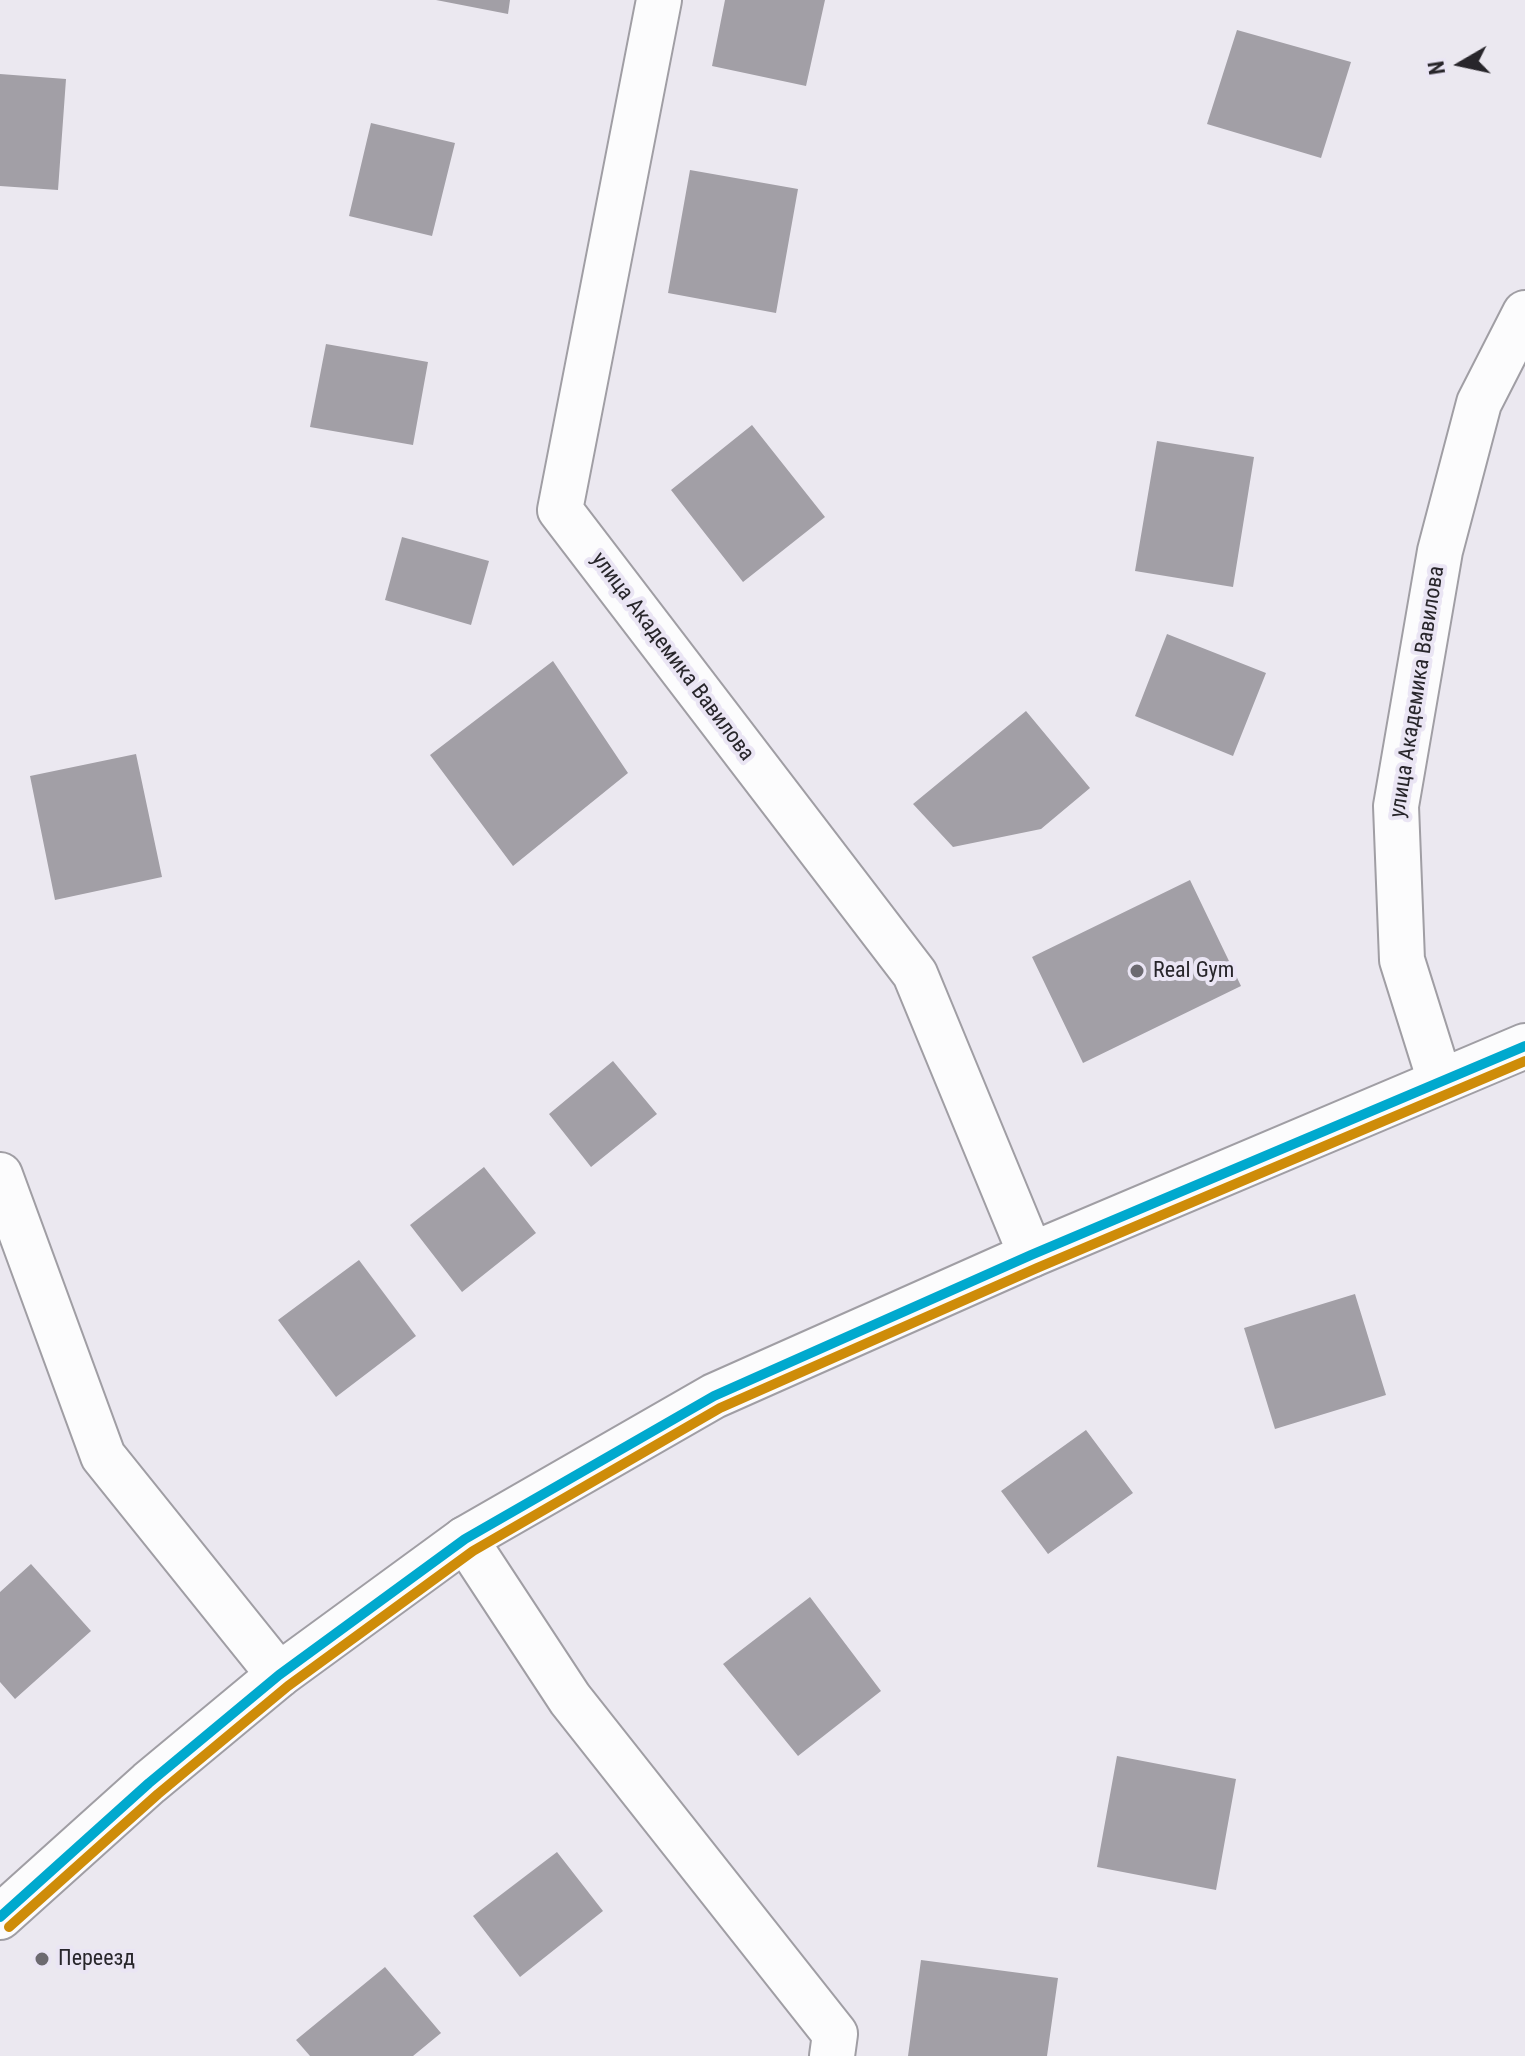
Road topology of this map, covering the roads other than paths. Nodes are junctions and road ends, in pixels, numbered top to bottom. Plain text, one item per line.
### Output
1 (659, 0) edge
2 (1525, 313) edge
3 (1525, 1046) edge
4 (1440, 1081) junction
5 (0, 1175) edge
6 (1031, 1255) junction
7 (465, 1539) junction
8 (279, 1675) junction
9 (0, 1917) edge
10 (832, 2056) edge

1 - 6 street, улица Академика Вавилова
2 - 4 street, улица Академика Вавилова
3 - 4 street
4 - 6 street
5 - 8 street
6 - 7 street
7 - 8 street
7 - 10 street
8 - 9 street

